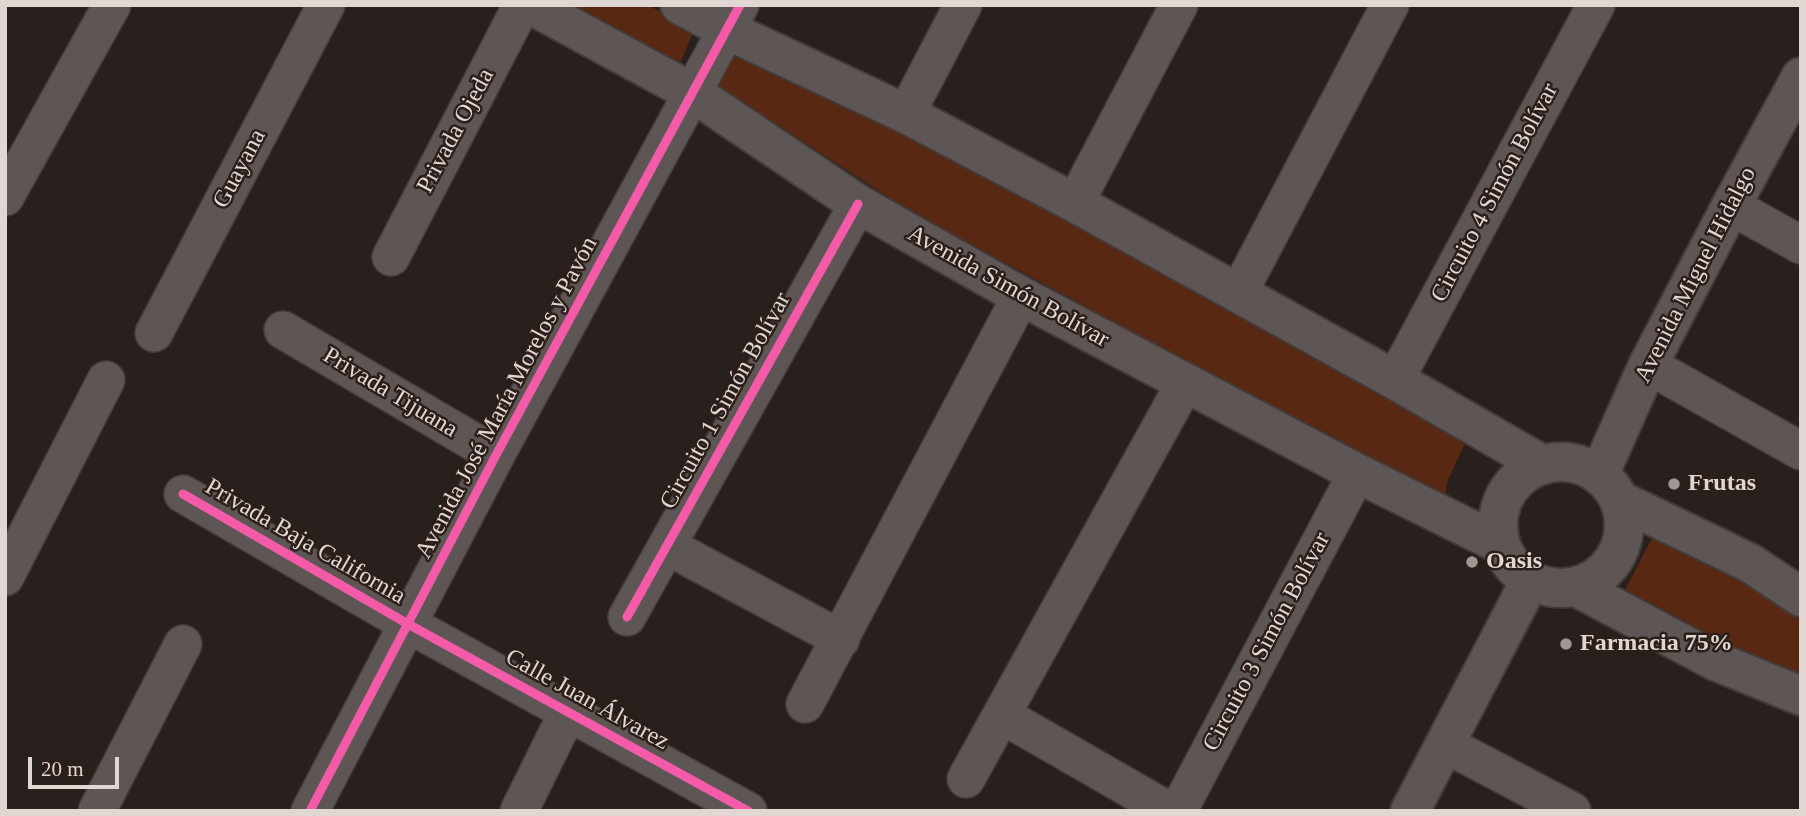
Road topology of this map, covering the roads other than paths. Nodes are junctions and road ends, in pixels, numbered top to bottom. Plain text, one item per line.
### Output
1 (112, 5) edge
2 (326, 5) edge
3 (522, 5) edge
4 (531, 5) edge
5 (680, 5) edge
6 (963, 5) edge
7 (1179, 5) edge
8 (1390, 5) edge
9 (1596, 5) edge
10 (733, 17) edge
11 (1801, 77) edge
12 (693, 93) junction
13 (906, 114) junction
14 (5, 197) edge
15 (1075, 203) junction
16 (858, 204) junction
17 (1731, 206) junction
18 (1801, 245) edge
19 (391, 257) dead end
20 (1238, 294) junction
21 (1021, 296) junction
22 (283, 330) dead end
23 (154, 333) dead end
24 (1648, 365) junction
25 (106, 380) dead end
26 (1395, 380) junction
27 (1185, 383) junction
28 (1801, 451) edge
29 (496, 455) junction
30 (1543, 465) junction
31 (1357, 473) junction
32 (1609, 487) junction
33 (183, 494) dead end
34 (1500, 544) junction
35 (667, 546) junction
36 (5, 577) edge
37 (1530, 581) junction
38 (1576, 587) junction
39 (1801, 597) edge
40 (627, 617) dead end
41 (408, 624) junction
42 (841, 639) junction
43 (183, 644) dead end
44 (1801, 696) edge
45 (805, 704) dead end
46 (568, 712) junction
47 (1002, 715) junction
48 (1445, 744) junction
49 (967, 779) dead end
50 (97, 811) edge
51 (310, 811) edge
52 (519, 811) edge
53 (748, 811) edge
54 (1169, 811) edge
55 (1178, 811) edge
56 (1410, 811) edge
57 (1572, 811) edge

1 - 14 street
2 - 23 street, Guayana
3 - 19 street, Privada Ojeda
4 - 12 main road, Avenida Simón Bolívar
5 - 10 main road
6 - 13 street
7 - 15 street
8 - 20 street
9 - 26 street, Circuito 4 Simón Bolívar
10 - 12 street, Avenida José María Morelos y Pavón
10 - 13 main road
11 - 17 main road, Avenida Miguel Hidalgo
12 - 16 main road, Avenida Simón Bolívar
12 - 29 street, Avenida José María Morelos y Pavón
13 - 15 main road
15 - 20 main road
16 - 21 main road, Avenida Simón Bolívar
16 - 35 street, Circuito 1 Simón Bolívar
17 - 18 street
17 - 24 main road, Avenida Miguel Hidalgo
20 - 26 main road
21 - 27 main road, Avenida Simón Bolívar
21 - 42 street
22 - 29 street, Privada Tijuana
24 - 28 street
24 - 32 main road, Avenida Miguel Hidalgo
25 - 36 street
26 - 30 main road
27 - 31 main road, Avenida Simón Bolívar
27 - 47 street
29 - 41 street, Avenida José María Morelos y Pavón
30 - 32 main road
30 - 34 main road
31 - 34 main road, Avenida Simón Bolívar
31 - 55 street, Circuito 3 Simón Bolívar
32 - 38 main road
32 - 39 main road
33 - 41 street, Privada Baja California
34 - 37 main road
35 - 40 street, Circuito 1 Simón Bolívar
35 - 42 street, Circuito 1 Simón Bolívar
37 - 38 main road
37 - 48 main road
38 - 44 main road
41 - 46 street, Calle Juan Álvarez
41 - 51 street, Avenida José María Morelos y Pavón
42 - 45 street
43 - 50 street
46 - 52 street
46 - 53 street, Calle Juan Álvarez
47 - 49 street
47 - 54 street
48 - 56 main road
48 - 57 street

